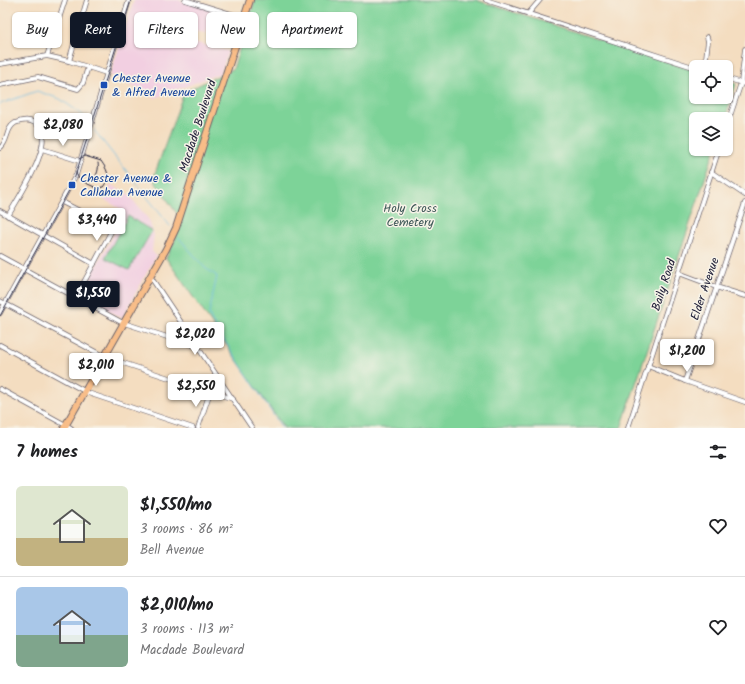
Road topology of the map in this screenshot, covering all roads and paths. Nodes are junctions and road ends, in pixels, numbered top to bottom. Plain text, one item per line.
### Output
1 (65, 0) edge
2 (87, 0) edge
3 (129, 0) edge
4 (185, 0) edge
5 (250, 0) edge
6 (486, 0) edge
7 (540, 0) edge
8 (192, 1) edge
9 (226, 12) edge
10 (246, 12) edge
11 (528, 14) junction
12 (707, 37) dead end
13 (234, 48) edge
14 (745, 49) edge
15 (47, 56) junction
16 (706, 60) edge
17 (69, 61) junction
18 (0, 64) edge
19 (689, 66) edge
20 (88, 67) junction
21 (106, 73) junction
22 (733, 80) edge
23 (743, 84) edge
24 (0, 85) edge
25 (732, 112) edge
26 (0, 148) edge
27 (42, 149) junction
28 (717, 156) edge
29 (80, 161) junction
30 (712, 172) junction
31 (745, 195) edge
32 (62, 202) junction
33 (745, 203) edge
34 (0, 211) edge
35 (8, 216) junction
36 (43, 235) junction
37 (0, 256) edge
38 (94, 264) junction
39 (24, 269) junction
40 (679, 273) junction
41 (150, 276) junction
42 (716, 287) junction
43 (745, 296) edge
44 (76, 297) junction
45 (0, 300) edge
46 (5, 303) junction
47 (0, 313) edge
48 (124, 323) junction
49 (0, 345) edge
50 (198, 347) junction
51 (104, 357) junction
52 (648, 366) junction
53 (685, 381) junction
54 (0, 389) edge
55 (85, 391) junction
56 (210, 392) junction
57 (233, 399) junction
58 (745, 402) edge
59 (67, 427) edge
60 (193, 428) edge
61 (198, 428) edge
62 (252, 428) edge
63 (628, 428) edge

1 - 15 street
2 - 17 street
3 - 21 street
4 - 8 street
5 - 10 main road, Macdade Boulevard
6 - 11 street
7 - 11 street
8 - 9 street
11 - 19 street
12 - 16 street
13 - 41 main road, Macdade Boulevard
14 - 23 street
15 - 17 street
15 - 18 street
17 - 20 street
20 - 21 street
20 - 24 street
21 - 29 street
22 - 23 street
23 - 25 street
26 - 27 street
27 - 29 street
27 - 35 street
28 - 30 street, Baily Road
29 - 32 street
30 - 31 street
30 - 40 street, Baily Road
32 - 36 street
32 - 38 street
33 - 42 street, Elder Avenue
34 - 35 street
35 - 36 street
36 - 38 street
36 - 39 street
37 - 39 street
38 - 44 street
39 - 44 street
39 - 46 street
40 - 42 street
40 - 52 street, Baily Road
41 - 48 main road, Macdade Boulevard
41 - 50 street
42 - 43 street
42 - 53 street, Elder Avenue
44 - 48 street
45 - 46 street
46 - 47 street
46 - 51 street
48 - 50 street
48 - 51 main road, Macdade Boulevard
49 - 55 street
50 - 57 street
51 - 55 main road, Macdade Boulevard
51 - 56 street
52 - 53 street
52 - 63 street, Baily Road
53 - 58 street
54 - 59 street
55 - 59 main road, Macdade Boulevard
55 - 60 street
56 - 57 street
56 - 61 street
57 - 62 street

